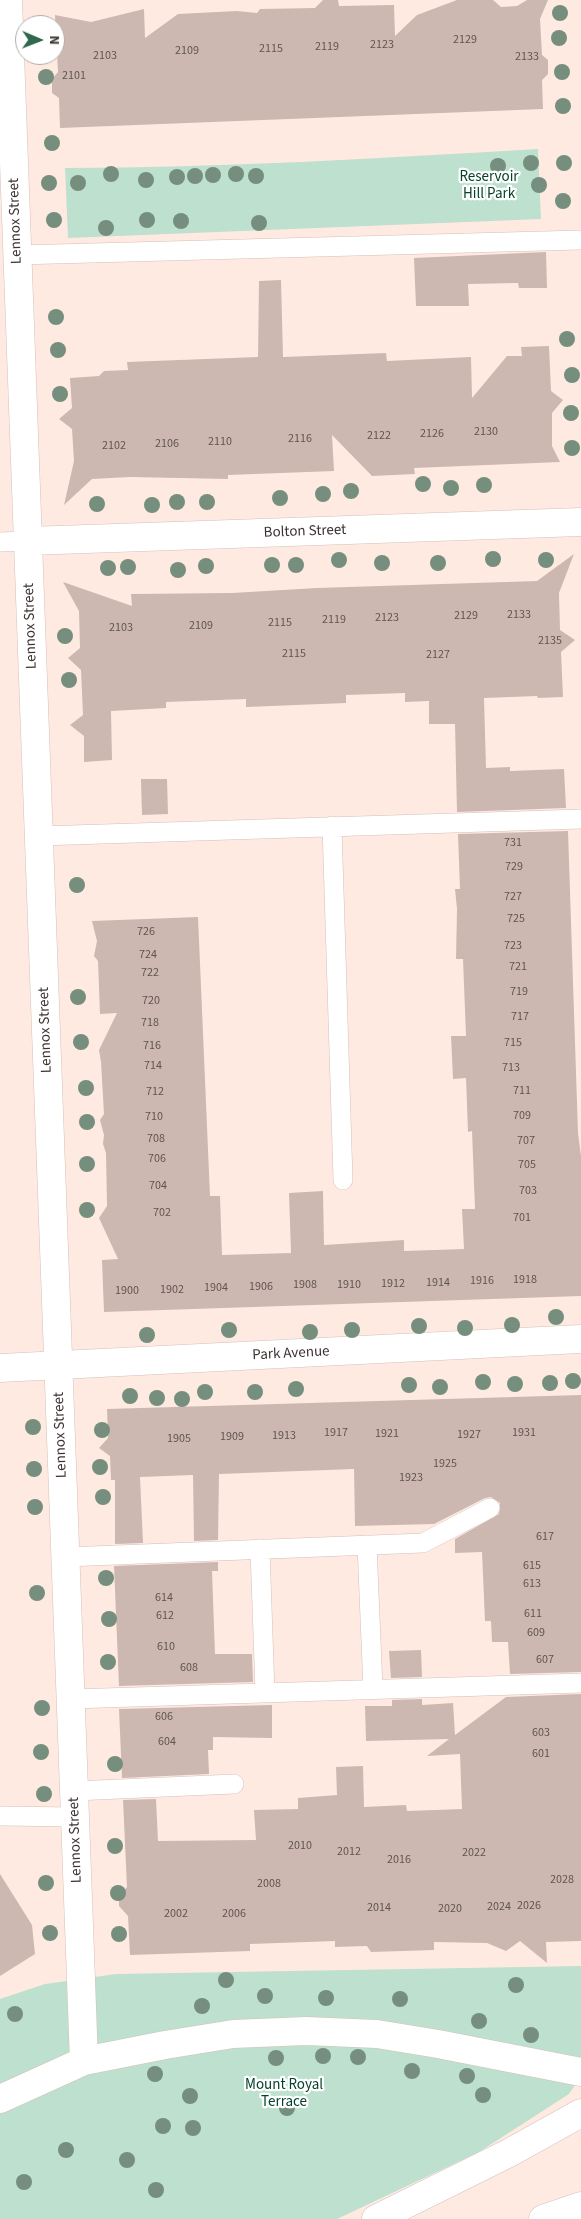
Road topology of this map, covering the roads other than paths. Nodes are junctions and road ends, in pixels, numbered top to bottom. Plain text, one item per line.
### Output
1 (8, 0) edge
2 (581, 240) edge
3 (17, 255) junction
4 (581, 522) edge
5 (28, 541) junction
6 (0, 542) edge
7 (581, 819) edge
8 (332, 826) junction
9 (39, 836) junction
10 (343, 1180) dead end
11 (581, 1339) edge
12 (58, 1366) junction
13 (0, 1368) edge
14 (490, 1508) dead end
15 (367, 1545) junction
16 (260, 1549) junction
17 (65, 1557) junction
18 (581, 1682) edge
19 (373, 1689) junction
20 (265, 1693) junction
21 (71, 1700) junction
22 (234, 1784) dead end
23 (75, 1804) junction
24 (0, 1816) edge
25 (84, 2061) junction
26 (581, 2072) edge
27 (0, 2099) edge
28 (581, 2113) edge
29 (581, 2206) edge
30 (376, 2219) edge
31 (543, 2219) edge

1 - 3 main road, Lennox Street
2 - 3 lane
3 - 5 main road, Lennox Street
4 - 5 main road, Bolton Street
5 - 6 lane
5 - 9 main road, Lennox Street
7 - 8 lane
8 - 9 lane
8 - 10 lane
9 - 12 main road, Lennox Street
11 - 12 main road, Park Avenue
12 - 13 main road, Park Avenue
12 - 17 main road, Lennox Street
14 - 15 lane
15 - 16 lane
15 - 19 lane
16 - 17 lane
16 - 20 lane
17 - 21 main road, Lennox Street
18 - 19 lane
19 - 20 lane
20 - 21 lane
21 - 23 main road, Lennox Street
22 - 23 lane
23 - 24 lane
23 - 25 main road, Lennox Street
25 - 26 main road
25 - 27 main road
28 - 30 main road
29 - 31 main road

